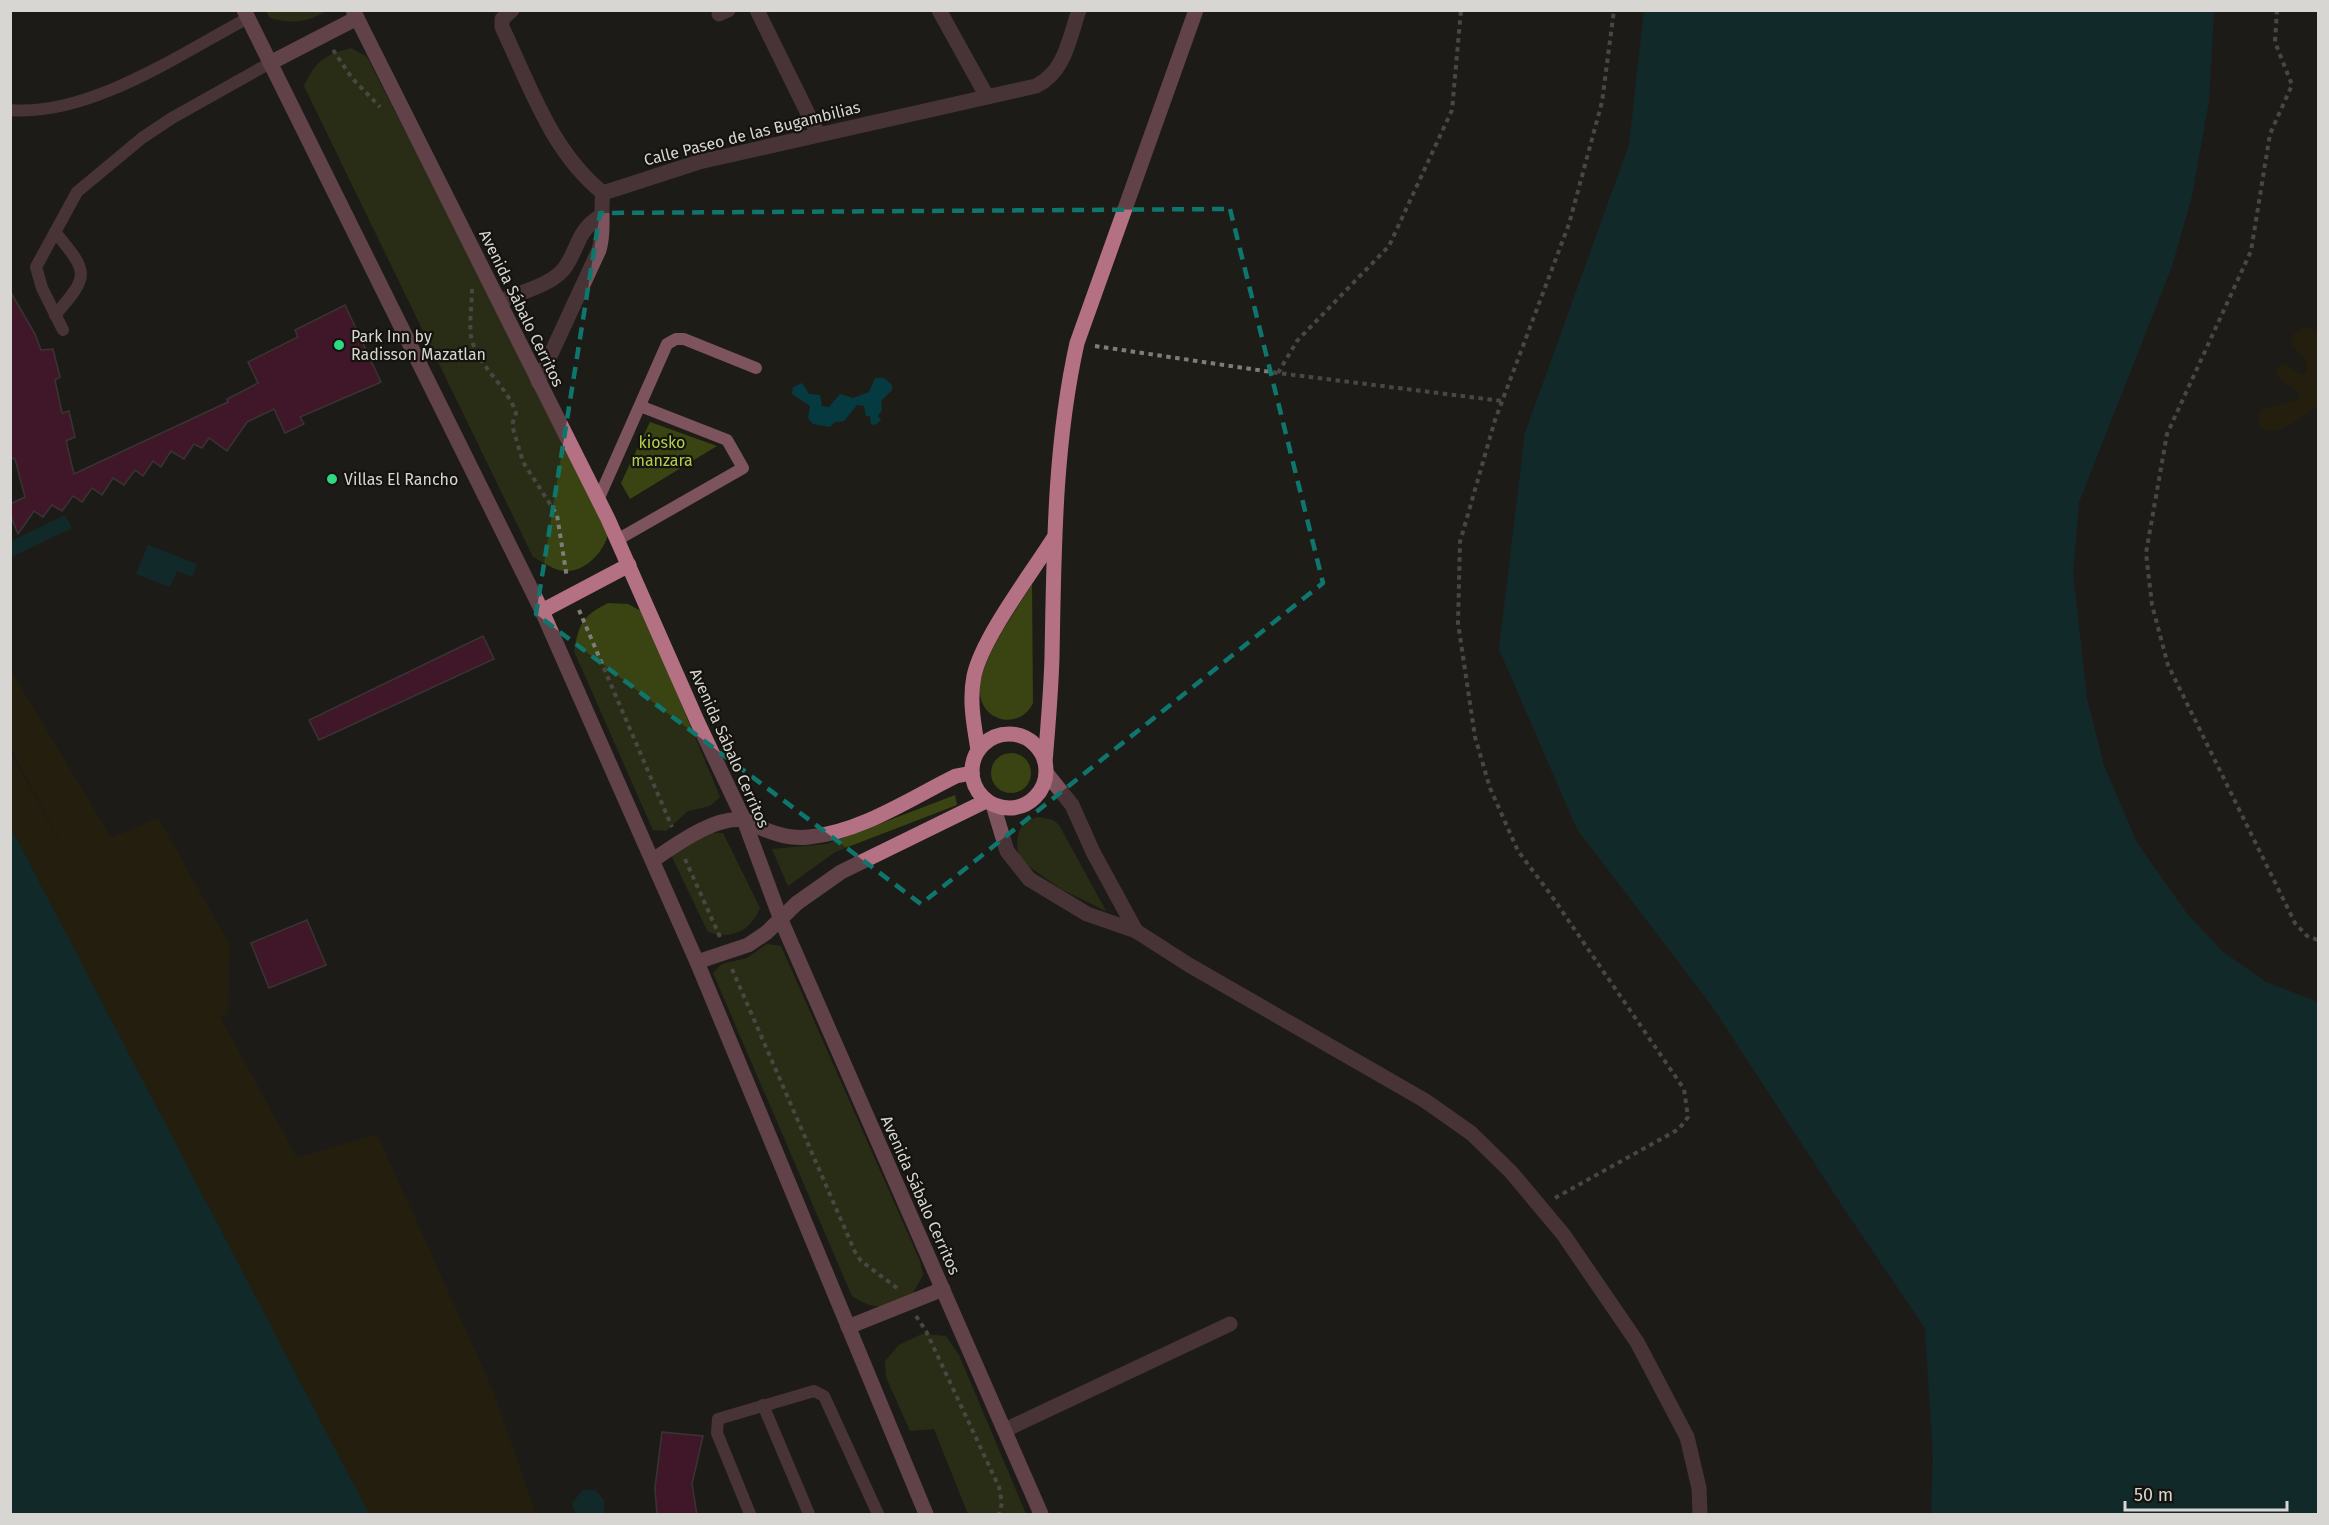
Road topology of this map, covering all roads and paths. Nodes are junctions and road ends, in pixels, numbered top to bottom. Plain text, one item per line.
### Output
1 (512, 10) edge
2 (757, 10) edge
3 (939, 10) edge
4 (1079, 10) edge
5 (1196, 10) edge
6 (1461, 10) edge
7 (1614, 10) edge
8 (2277, 10) edge
9 (246, 14) edge
10 (355, 14) edge
11 (324, 35) junction
12 (270, 63) junction
13 (986, 95) junction
14 (382, 109) dead end
15 (10, 110) edge
16 (818, 134) junction
17 (603, 193) junction
18 (599, 217) junction
19 (56, 232) junction
20 (566, 267) junction
21 (586, 282) junction
22 (472, 285) dead end
23 (501, 301) junction
24 (56, 315) junction
25 (63, 330) dead end
26 (1077, 343) junction
27 (756, 368) dead end
28 (1278, 373) junction
29 (538, 382) junction
30 (1502, 401) junction
31 (640, 406) junction
32 (598, 500) junction
33 (1053, 539) junction
34 (617, 540) junction
35 (629, 565) junction
36 (574, 594) junction
37 (542, 611) junction
38 (978, 750) junction
39 (1046, 768) junction
40 (972, 773) junction
41 (990, 803) junction
42 (744, 820) junction
43 (678, 844) junction
44 (653, 860) junction
45 (781, 920) junction
46 (1136, 931) junction
47 (2319, 940) edge
48 (725, 954) junction
49 (697, 962) junction
50 (1542, 1206) junction
51 (943, 1289) junction
52 (908, 1304) junction
53 (1230, 1324) dead end
54 (848, 1327) junction
55 (763, 1405) junction
56 (1005, 1430) junction
57 (750, 1515) edge
58 (809, 1515) edge
59 (878, 1515) edge
60 (926, 1515) edge
61 (999, 1515) edge
62 (1041, 1515) edge
63 (1700, 1515) edge

1 - 17 street
2 - 16 street
3 - 13 street
4 - 13 street, Calle Paseo de las Bugambilias
5 - 26 main road
6 - 28 path
7 - 30 path
8 - 47 path
9 - 12 main road
9 - 15 lane
10 - 11 main road
10 - 23 main road, Avenida Sábalo Cerritos
11 - 12 main road
11 - 14 path
12 - 19 lane
12 - 37 main road
13 - 16 street, Calle Paseo de las Bugambilias
16 - 17 street, Calle Paseo de las Bugambilias
17 - 18 street
18 - 20 street
18 - 21 street
19 - 24 lane
19 - 24 lane
20 - 21 street
20 - 23 street
21 - 29 street
22 - 36 path
23 - 29 main road, Avenida Sábalo Cerritos
24 - 25 lane
26 - 28 path
26 - 33 main road
27 - 31 lane
28 - 30 path
29 - 32 main road, Avenida Sábalo Cerritos
30 - 50 path
31 - 32 lane
31 - 34 lane
32 - 34 main road, Avenida Sábalo Cerritos
33 - 38 main road
33 - 39 main road
34 - 35 main road, Avenida Sábalo Cerritos
35 - 36 main road
35 - 42 main road, Avenida Sábalo Cerritos
36 - 37 main road
36 - 43 path
37 - 44 main road
38 - 39 main road
38 - 40 main road
39 - 41 main road
39 - 46 street
40 - 41 main road
40 - 42 main road
41 - 45 main road
41 - 46 street
42 - 43 main road
42 - 45 main road, Avenida Sábalo Cerritos
43 - 44 main road
43 - 48 path
44 - 49 main road
45 - 48 main road
45 - 51 main road, Avenida Sábalo Cerritos
46 - 50 street
48 - 49 main road
48 - 52 path
49 - 54 main road
50 - 63 street
51 - 52 main road
51 - 56 main road, Avenida Sábalo Cerritos
52 - 54 main road
52 - 61 path
53 - 56 street
54 - 60 main road
55 - 57 lane
55 - 58 lane
55 - 59 lane
56 - 62 main road, Avenida Sábalo Cerritos

